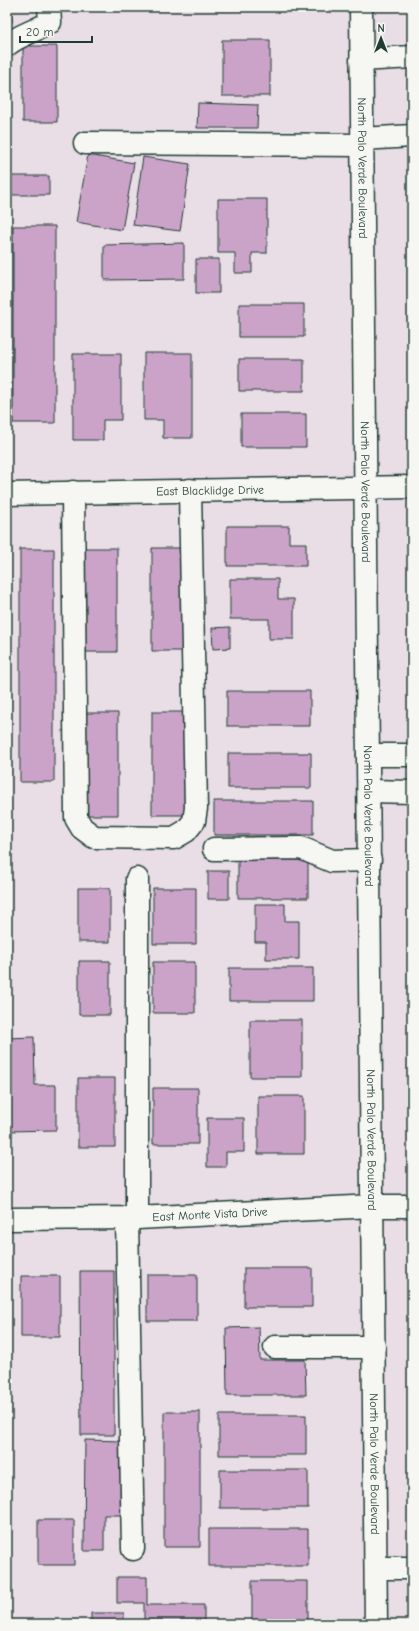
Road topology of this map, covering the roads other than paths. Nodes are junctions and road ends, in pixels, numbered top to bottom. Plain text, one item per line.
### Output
1 (49, 7) edge
2 (361, 7) edge
3 (7, 45) edge
4 (412, 58) edge
5 (361, 60) junction
6 (412, 136) edge
7 (362, 142) junction
8 (85, 143) dead end
9 (412, 487) edge
10 (364, 488) junction
11 (190, 490) junction
12 (73, 492) junction
13 (7, 494) edge
14 (412, 755) edge
15 (368, 756) junction
16 (369, 791) junction
17 (412, 792) edge
18 (214, 849) dead end
19 (370, 860) junction
20 (137, 879) dead end
21 (373, 1206) junction
22 (412, 1206) edge
23 (132, 1218) junction
24 (7, 1219) edge
25 (275, 1347) dead end
26 (374, 1347) junction
27 (133, 1548) dead end
28 (376, 1568) junction
29 (412, 1568) edge
30 (376, 1624) edge

1 - 3 street
2 - 5 street, North Palo Verde Boulevard
4 - 5 street
5 - 7 street, North Palo Verde Boulevard
6 - 7 street
7 - 8 street
7 - 10 street, North Palo Verde Boulevard
9 - 10 street, East Blacklidge Drive
10 - 11 street, East Blacklidge Drive
10 - 15 street, North Palo Verde Boulevard
11 - 12 street, East Blacklidge Drive
11 - 12 street
12 - 13 street, East Blacklidge Drive
14 - 15 street
15 - 16 street, North Palo Verde Boulevard
16 - 17 street
16 - 19 street, North Palo Verde Boulevard
18 - 19 street
19 - 21 street, North Palo Verde Boulevard
20 - 23 street
21 - 22 street, East Monte Vista Drive
21 - 23 street, East Monte Vista Drive
21 - 26 street, North Palo Verde Boulevard
23 - 24 street, East Monte Vista Drive
23 - 27 street
25 - 26 street
26 - 28 street, North Palo Verde Boulevard
28 - 29 street
28 - 30 street, North Palo Verde Boulevard

